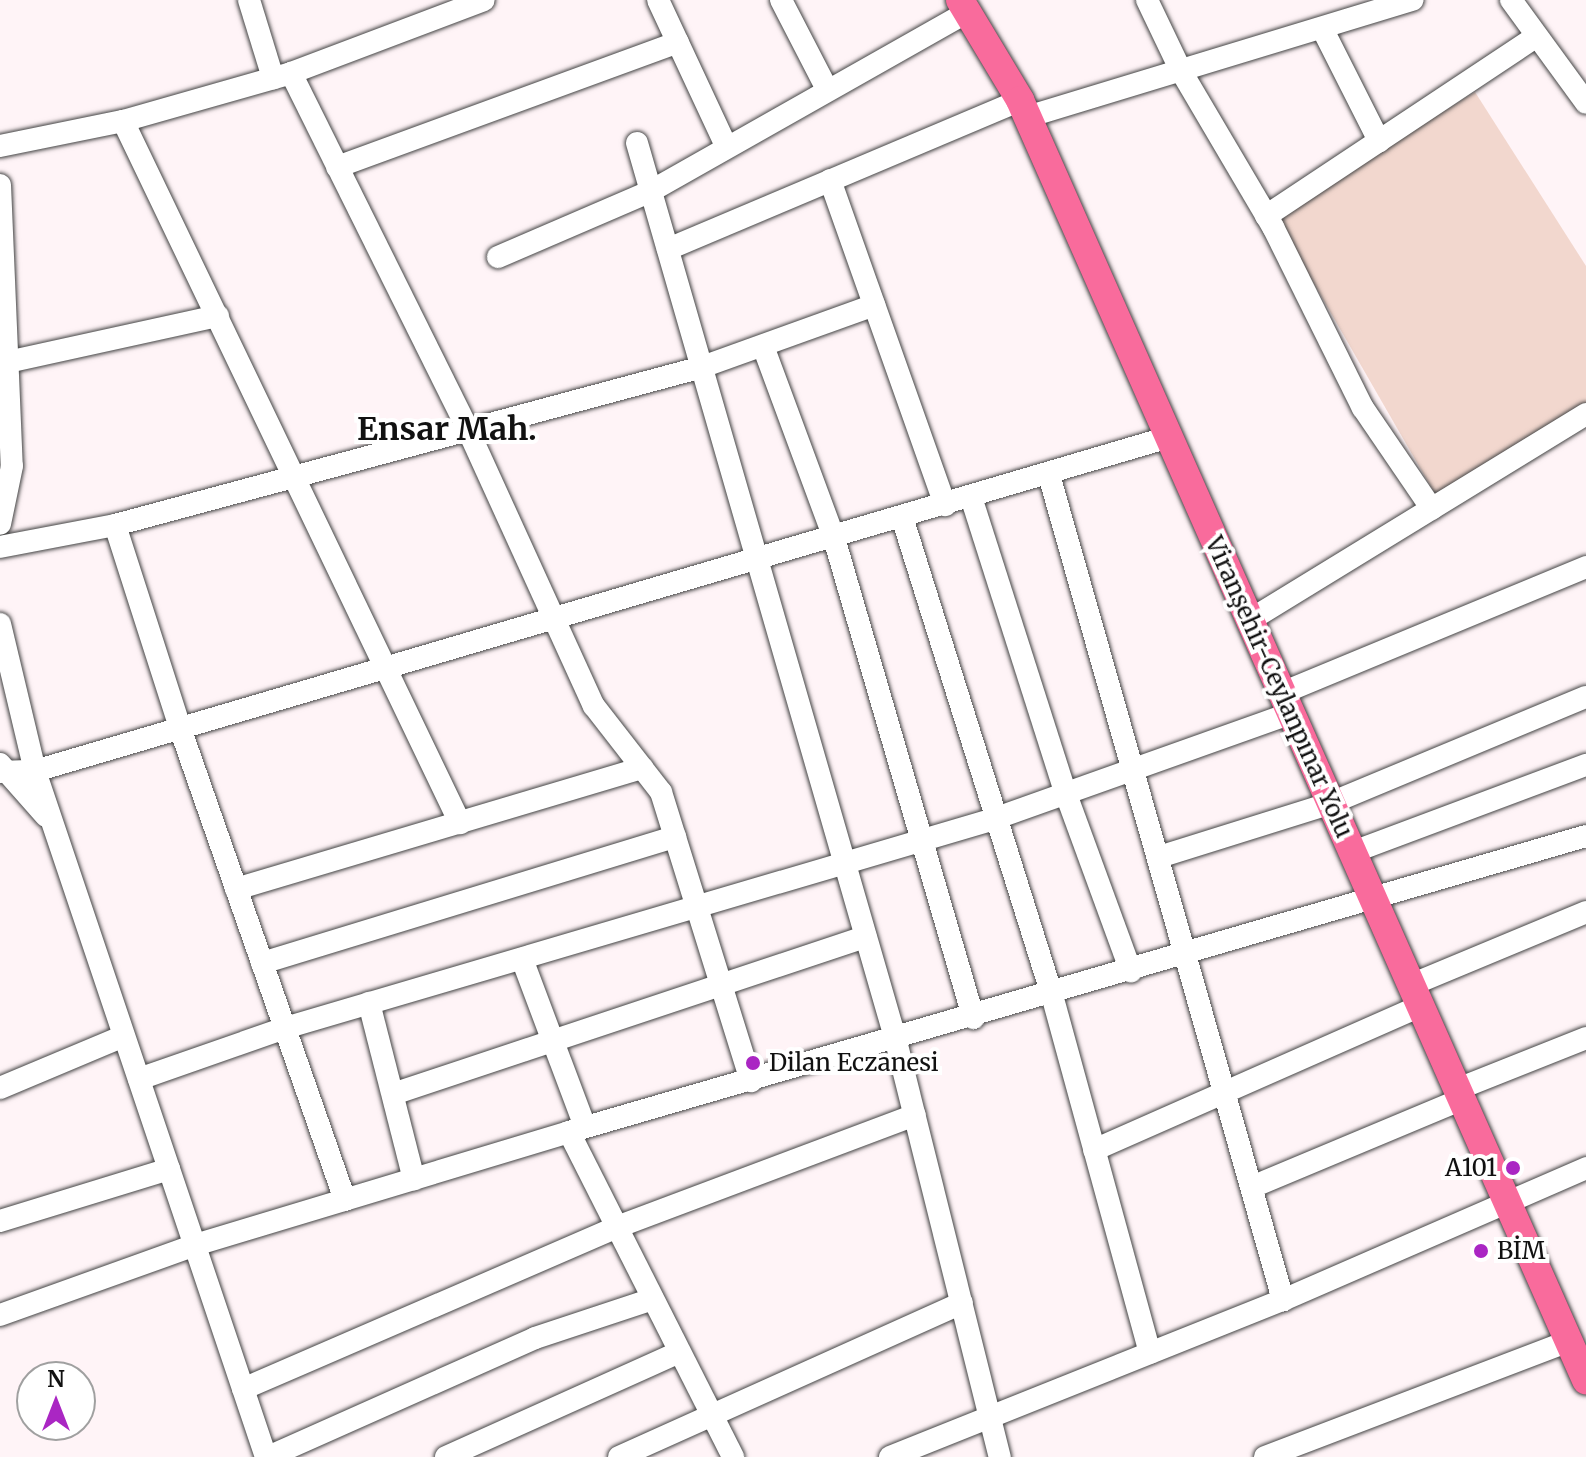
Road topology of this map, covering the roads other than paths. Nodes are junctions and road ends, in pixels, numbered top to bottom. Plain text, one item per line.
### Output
1 (249, 0) edge
2 (484, 0) edge
3 (658, 0) edge
4 (781, 0) edge
5 (1413, 0) edge
6 (1517, 1) edge
7 (1156, 2) edge
8 (963, 6) edge
9 (1322, 28) junction
10 (1537, 36) junction
11 (678, 42) junction
12 (1181, 71) junction
13 (282, 76) junction
14 (827, 89) junction
15 (1586, 103) edge
16 (1024, 109) junction
17 (123, 121) junction
18 (1379, 141) junction
19 (637, 143) dead end
20 (0, 146) edge
21 (726, 146) junction
22 (337, 167) junction
23 (830, 180) junction
24 (0, 185) edge
25 (651, 191) junction
26 (1266, 216) junction
27 (668, 249) junction
28 (498, 257) dead end
29 (874, 305) junction
30 (218, 316) junction
31 (763, 346) junction
32 (8, 362) junction
33 (702, 367) junction
34 (1586, 414) edge
35 (468, 430) junction
36 (1169, 437) junction
37 (295, 473) junction
38 (1049, 475) junction
39 (971, 497) junction
40 (945, 505) junction
41 (1432, 509) junction
42 (902, 517) junction
43 (0, 524) edge
44 (115, 525) junction
45 (834, 538) junction
46 (0, 547) edge
47 (757, 560) junction
48 (1586, 567) edge
49 (554, 620) junction
50 (1250, 620) junction
51 (0, 624) edge
52 (389, 668) junction
53 (1586, 697) edge
54 (1287, 703) junction
55 (180, 728) junction
56 (1586, 765) edge
57 (642, 768) junction
58 (2, 769) edge
59 (1134, 770) junction
60 (35, 771) junction
61 (1066, 794) junction
62 (1331, 803) junction
63 (994, 819) junction
64 (52, 823) junction
65 (460, 823) junction
66 (1586, 836) edge
67 (675, 837) junction
68 (921, 841) junction
69 (1353, 852) junction
70 (1159, 857) junction
71 (844, 861) junction
72 (236, 889) junction
73 (1375, 901) junction
74 (698, 904) junction
75 (1586, 912) edge
76 (866, 937) junction
77 (1187, 956) junction
78 (522, 959) junction
79 (262, 963) junction
80 (1131, 972) junction
81 (722, 984) junction
82 (1052, 995) junction
83 (1416, 995) junction
84 (369, 1003) junction
85 (973, 1018) junction
86 (285, 1028) junction
87 (124, 1036) junction
88 (1586, 1038) edge
89 (552, 1040) junction
90 (896, 1041) junction
91 (139, 1079) junction
92 (751, 1081) junction
93 (0, 1088) edge
94 (1227, 1093) junction
95 (393, 1094) junction
96 (1460, 1094) junction
97 (915, 1115) junction
98 (577, 1130) junction
99 (1094, 1150) junction
100 (1586, 1168) edge
101 (169, 1169) junction
102 (414, 1179) junction
103 (1252, 1187) junction
104 (345, 1200) junction
105 (1508, 1203) junction
106 (0, 1221) edge
107 (617, 1227) junction
108 (195, 1245) junction
109 (653, 1299) junction
110 (1283, 1300) junction
111 (962, 1303) junction
112 (0, 1315) edge
113 (1568, 1341) junction
114 (680, 1352) junction
115 (1150, 1353) junction
116 (1586, 1380) edge
117 (243, 1389) junction
118 (711, 1413) junction
119 (991, 1420) junction
120 (267, 1457) edge
121 (446, 1457) edge
122 (619, 1457) edge
123 (733, 1457) edge
124 (890, 1457) edge
125 (1000, 1457) edge
126 (1265, 1457) edge

1 - 13 street
2 - 13 street
3 - 11 street
4 - 14 street
5 - 9 street
6 - 10 street
7 - 12 street
8 - 14 street
8 - 16 main road, Viranşehir-Ceylanpınar Yolu
9 - 12 street
9 - 18 street
10 - 15 street
10 - 18 street
11 - 21 street
11 - 22 street
12 - 16 street
12 - 26 street
13 - 17 street
13 - 22 street
14 - 21 street
16 - 23 street
16 - 36 main road, Viranşehir-Ceylanpınar Yolu
17 - 20 street
17 - 30 street
18 - 26 street
19 - 25 street
21 - 25 street
22 - 35 street
23 - 27 street
23 - 29 street
24 - 32 street
25 - 27 street
25 - 28 street
26 - 41 street
27 - 33 street
29 - 31 street
29 - 40 street
30 - 32 street
30 - 37 street
31 - 33 street
31 - 45 street
32 - 43 street
33 - 35 street
33 - 47 street
34 - 41 street
35 - 37 street
35 - 49 street
36 - 38 street
36 - 50 main road, Viranşehir-Ceylanpınar Yolu
37 - 44 street
37 - 52 street
38 - 39 street
38 - 59 street
39 - 40 street
39 - 61 street
40 - 42 street
41 - 50 street
42 - 45 street
42 - 63 street
44 - 46 street
44 - 55 street
45 - 47 street
45 - 68 street
47 - 49 street
47 - 71 street
48 - 54 street
49 - 52 street
49 - 57 street
50 - 54 main road, Viranşehir-Ceylanpınar Yolu
51 - 60 street
52 - 55 street
52 - 65 street
53 - 62 street
54 - 59 street
54 - 62 main road, Viranşehir-Ceylanpınar Yolu
55 - 60 street
55 - 72 street
56 - 69 street
57 - 65 street
57 - 67 street
58 - 60 street
58 - 64 street
59 - 61 street
59 - 70 street
60 - 64 street
61 - 63 street
61 - 80 street
62 - 69 main road, Viranşehir-Ceylanpınar Yolu
62 - 70 street
63 - 68 street
63 - 82 street
64 - 87 street
65 - 72 street
66 - 73 street
67 - 74 street
67 - 79 street
68 - 71 street
68 - 85 street
69 - 73 main road, Viranşehir-Ceylanpınar Yolu
70 - 77 street
71 - 74 street
71 - 76 street
72 - 79 street
73 - 77 street
73 - 83 main road, Viranşehir-Ceylanpınar Yolu
74 - 78 street
74 - 81 street
75 - 83 street
76 - 81 street
76 - 90 street
77 - 80 street
77 - 94 street
78 - 84 street
78 - 89 street
79 - 86 street
80 - 82 street
81 - 89 street
81 - 92 street
82 - 85 street
82 - 99 street
83 - 94 street
83 - 96 main road, Viranşehir-Ceylanpınar Yolu
84 - 86 street
84 - 95 street
85 - 90 street
86 - 91 street
86 - 104 street
87 - 91 street
87 - 93 street
88 - 96 street
89 - 95 street
89 - 98 street
90 - 92 street
90 - 97 street
91 - 101 street
92 - 98 street
94 - 99 street
94 - 103 street
95 - 102 street
96 - 103 street
96 - 105 main road, Viranşehir-Ceylanpınar Yolu
97 - 107 street
97 - 111 street
98 - 102 street
98 - 107 street
99 - 115 street
100 - 105 street
101 - 106 street
101 - 108 street
102 - 104 street
103 - 110 street
104 - 108 street
105 - 110 street
105 - 113 main road, Viranşehir-Ceylanpınar Yolu
107 - 109 street
107 - 117 street
108 - 112 street
108 - 117 street
109 - 114 street
109 - 120 street
110 - 115 street
111 - 118 street
111 - 119 street
113 - 116 main road, Viranşehir-Ceylanpınar Yolu
113 - 126 street
114 - 118 street
114 - 121 street
115 - 119 street
117 - 120 street
118 - 122 street
118 - 123 street
119 - 124 street
119 - 125 street

